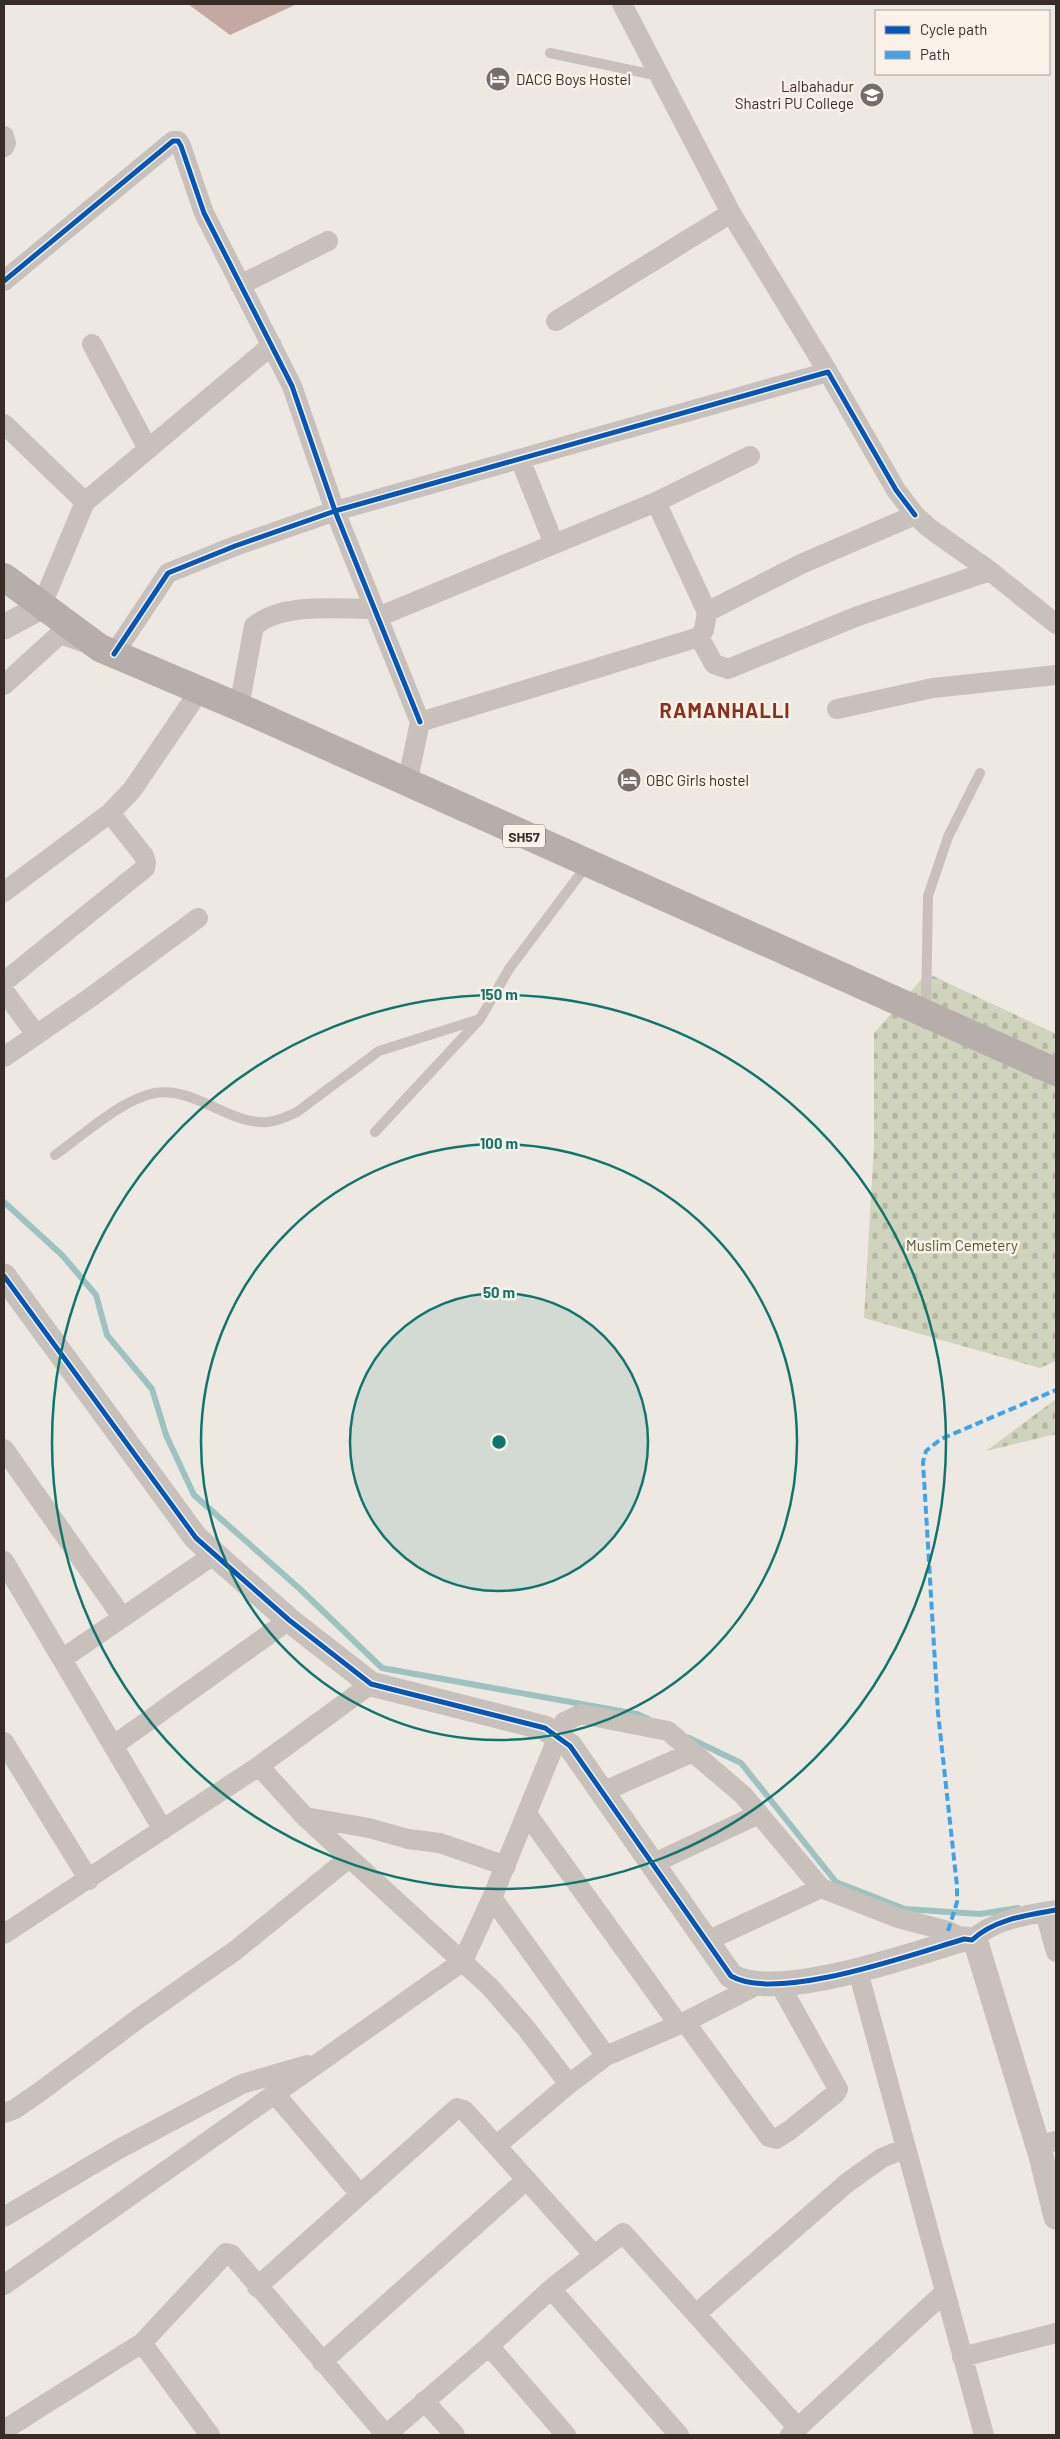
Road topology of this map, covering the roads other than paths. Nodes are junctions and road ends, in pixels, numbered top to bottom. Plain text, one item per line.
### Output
1 (622, 4) edge
2 (550, 53) dead end
3 (660, 76) junction
4 (4, 136) edge
5 (4, 147) edge
6 (731, 213) junction
7 (328, 241) dead end
8 (4, 281) edge
9 (240, 285) junction
10 (556, 321) dead end
11 (92, 344) dead end
12 (272, 345) junction
13 (828, 372) junction
14 (4, 424) edge
15 (148, 449) junction
16 (750, 456) dead end
17 (520, 459) junction
18 (85, 502) junction
19 (656, 502) junction
20 (335, 511) junction
21 (915, 515) junction
22 (554, 544) junction
23 (990, 571) junction
24 (4, 577) edge
25 (41, 607) junction
26 (707, 612) junction
27 (376, 613) junction
28 (1056, 624) edge
29 (4, 627) edge
30 (699, 636) junction
31 (107, 651) junction
32 (1056, 674) edge
33 (4, 685) edge
34 (234, 705) junction
35 (838, 709) dead end
36 (420, 722) junction
37 (980, 773) dead end
38 (407, 784) junction
39 (110, 813) junction
40 (588, 864) junction
41 (4, 892) edge
42 (198, 918) dead end
43 (4, 982) edge
44 (4, 991) edge
45 (926, 1014) junction
46 (480, 1019) junction
47 (35, 1033) junction
48 (4, 1056) edge
49 (1056, 1072) edge
50 (375, 1132) dead end
51 (55, 1155) dead end
52 (4, 1276) edge
53 (4, 1449) edge
54 (215, 1554) junction
55 (5, 1565) edge
56 (122, 1618) junction
57 (289, 1620) junction
58 (62, 1659) junction
59 (371, 1684) junction
60 (558, 1737) junction
61 (4, 1742) edge
62 (114, 1746) junction
63 (693, 1752) junction
64 (259, 1766) junction
65 (602, 1792) junction
66 (527, 1814) junction
67 (760, 1814) junction
68 (305, 1818) junction
69 (163, 1830) junction
70 (349, 1858) junction
71 (652, 1864) junction
72 (506, 1866) junction
73 (89, 1880) junction
74 (821, 1888) junction
75 (492, 1898) junction
76 (1051, 1911) edge
77 (7, 1925) edge
78 (968, 1940) junction
79 (707, 1941) junction
80 (1056, 1952) edge
81 (463, 1961) junction
82 (858, 1971) junction
83 (769, 1985) junction
84 (682, 2024) junction
85 (606, 2056) junction
86 (322, 2061) junction
87 (569, 2084) junction
88 (275, 2094) junction
89 (4, 2113) edge
90 (1047, 2143) edge
91 (496, 2146) junction
92 (906, 2148) junction
93 (526, 2180) junction
94 (360, 2194) junction
95 (4, 2217) edge
96 (1056, 2217) edge
97 (594, 2255) junction
98 (4, 2285) edge
99 (257, 2287) junction
100 (550, 2289) junction
101 (945, 2292) junction
102 (696, 2314) junction
103 (1056, 2333) edge
104 (142, 2343) junction
105 (490, 2346) junction
106 (962, 2357) junction
107 (322, 2362) junction
108 (424, 2401) junction
109 (4, 2430) edge
110 (794, 2431) edge
111 (207, 2434) edge
112 (982, 2434) edge
113 (386, 2435) edge
114 (455, 2435) edge
115 (566, 2435) edge
116 (679, 2435) edge

1 - 3 street
2 - 3 lane
3 - 6 street
4 - 5 street
6 - 10 street
6 - 13 street
7 - 9 street
8 - 9 street
9 - 12 street
11 - 15 street
12 - 15 street
12 - 20 street
13 - 17 street
13 - 21 street
14 - 18 street
15 - 18 street
16 - 19 street
17 - 20 street
17 - 22 street
18 - 25 street
19 - 22 street
19 - 26 street
20 - 27 street
20 - 31 street
21 - 23 street
21 - 26 street
22 - 27 street
23 - 28 street
23 - 30 street
24 - 25 main road, SH57
25 - 29 street
25 - 31 main road, SH57
26 - 30 street
27 - 34 street
27 - 36 street
30 - 36 street
31 - 33 street
31 - 34 main road, SH57
32 - 35 street
34 - 38 main road, SH57
34 - 39 street
36 - 38 street
37 - 45 lane
38 - 40 main road, SH57
39 - 41 street
39 - 43 street
40 - 45 main road, SH57
40 - 46 lane
42 - 47 street
44 - 47 street
45 - 49 main road, SH57
46 - 50 lane
46 - 51 lane
47 - 48 street
52 - 54 street
53 - 56 street
54 - 56 street
54 - 57 street
55 - 58 street
56 - 58 street
57 - 59 street
57 - 62 street
58 - 62 street
59 - 60 street
59 - 64 street
60 - 63 street
60 - 65 street
60 - 66 street
61 - 73 street
62 - 69 street
63 - 65 street
63 - 67 street
64 - 68 street
64 - 69 street
65 - 71 street
66 - 72 street
66 - 84 street
67 - 71 street
67 - 74 street
68 - 70 street
68 - 72 street
69 - 73 street
70 - 81 street
70 - 89 street
71 - 79 street
72 - 75 street
73 - 77 street
74 - 78 street
74 - 79 street
75 - 81 street
75 - 85 street
76 - 78 street
76 - 80 street
78 - 82 street
78 - 90 street
79 - 83 street
81 - 86 street
81 - 87 street
82 - 83 street
82 - 92 street
83 - 84 street
83 - 84 street
84 - 85 street
85 - 87 street
86 - 88 street
86 - 95 street
87 - 91 street
88 - 94 street
88 - 98 street
90 - 96 street
91 - 93 street
91 - 94 street
92 - 101 street
92 - 102 street
93 - 97 street
93 - 107 street
94 - 99 street
97 - 100 street
97 - 102 street
99 - 104 street
99 - 107 street
100 - 105 street
100 - 116 street
101 - 106 street
101 - 110 street
102 - 110 street
103 - 106 street
104 - 109 street
104 - 111 street
105 - 108 street
105 - 115 street
106 - 112 street
107 - 113 street
108 - 113 street
108 - 114 street

